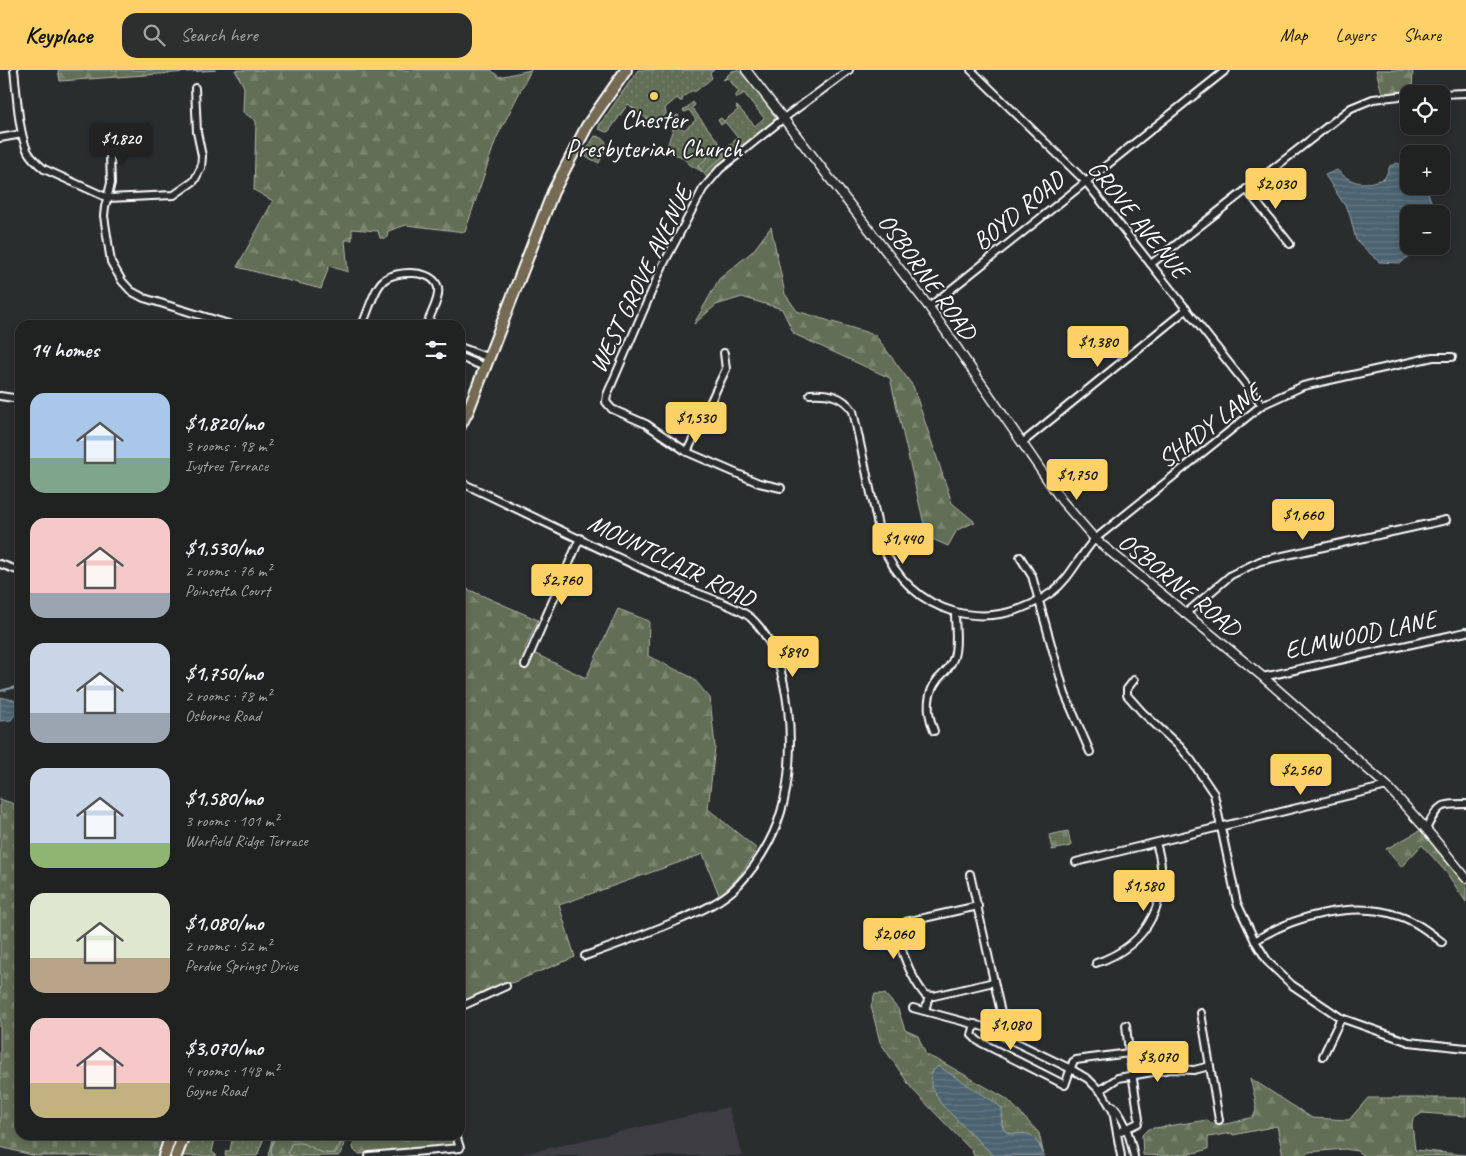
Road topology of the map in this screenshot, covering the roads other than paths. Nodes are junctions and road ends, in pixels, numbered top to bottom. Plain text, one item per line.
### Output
1 (14, 70) edge
2 (626, 70) edge
3 (746, 70) edge
4 (849, 70) edge
5 (971, 70) edge
6 (1226, 70) edge
7 (195, 88) dead end
8 (1466, 93) edge
9 (1450, 94) edge
10 (1400, 96) edge
11 (784, 118) junction
12 (109, 130) dead end
13 (22, 134) junction
14 (0, 138) edge
15 (1086, 182) junction
16 (1246, 188) junction
17 (108, 198) junction
18 (1290, 244) dead end
19 (1151, 264) junction
20 (929, 307) junction
21 (1187, 309) junction
22 (216, 320) edge
23 (364, 320) edge
24 (429, 320) edge
25 (465, 350) edge
26 (724, 353) dead end
27 (1452, 357) dead end
28 (465, 358) edge
29 (487, 362) junction
30 (810, 394) dead end
31 (0, 396) edge
32 (15, 398) edge
33 (1262, 405) junction
34 (465, 417) edge
35 (1022, 443) junction
36 (687, 452) junction
37 (465, 484) edge
38 (781, 488) dead end
39 (1446, 520) dead end
40 (580, 538) junction
41 (1094, 539) junction
42 (1020, 557) dead end
43 (0, 564) edge
44 (15, 569) edge
45 (1040, 600) junction
46 (955, 614) junction
47 (1185, 614) junction
48 (1466, 632) edge
49 (525, 665) dead end
50 (1263, 677) junction
51 (1134, 680) dead end
52 (934, 731) dead end
53 (1090, 752) dead end
54 (1387, 786) junction
55 (1466, 804) edge
56 (1220, 828) junction
57 (1426, 829) junction
58 (1156, 843) junction
59 (1076, 862) dead end
60 (970, 874) dead end
61 (1466, 878) edge
62 (978, 906) junction
63 (1255, 942) junction
64 (1442, 942) dead end
65 (585, 956) dead end
66 (1096, 963) dead end
67 (994, 982) junction
68 (506, 986) dead end
69 (929, 996) junction
70 (465, 1006) edge
71 (913, 1008) dead end
72 (925, 1011) junction
73 (1201, 1013) dead end
74 (1341, 1018) junction
75 (975, 1024) junction
76 (1126, 1025) dead end
77 (1000, 1034) junction
78 (1466, 1048) edge
79 (1129, 1053) junction
80 (1322, 1056) dead end
81 (1210, 1066) junction
82 (1071, 1069) junction
83 (1133, 1076) junction
84 (1100, 1090) junction
85 (1108, 1102) junction
86 (1219, 1120) dead end
87 (1127, 1129) junction
88 (1117, 1133) junction
89 (169, 1140) edge
90 (182, 1140) edge
91 (458, 1140) edge
92 (164, 1156) edge
93 (176, 1156) edge
94 (368, 1156) edge
95 (1121, 1156) edge
96 (1134, 1156) edge

1 - 13 street
2 - 29 main road
3 - 11 street, OSBORNE ROAD
4 - 11 street
5 - 15 street, GROVE AVENUE
6 - 15 street, BOYD ROAD
7 - 17 street
8 - 9 street
10 - 16 street
11 - 20 street, OSBORNE ROAD
11 - 36 street, WEST GROVE AVENUE
12 - 17 street
13 - 14 street
13 - 17 street
15 - 19 street, GROVE AVENUE
15 - 20 street, BOYD ROAD
16 - 18 street
16 - 19 street
17 - 22 street
19 - 21 street, GROVE AVENUE
20 - 35 street, OSBORNE ROAD
21 - 33 street, GROVE AVENUE
21 - 35 street
23 - 24 street
25 - 29 street
26 - 36 street
27 - 33 street, SHADY LANE
28 - 29 street
29 - 34 main road
30 - 46 street
31 - 32 street
33 - 41 street, SHADY LANE
35 - 41 street, OSBORNE ROAD
36 - 38 street
37 - 40 street, MOUNTCLAIR ROAD
39 - 47 street
40 - 49 street
40 - 65 street, MOUNTCLAIR ROAD
41 - 45 street, SHADY LANE
41 - 47 street, OSBORNE ROAD
42 - 45 street
43 - 44 street
45 - 46 street, SHADY LANE
45 - 53 street
46 - 52 street
47 - 50 street, OSBORNE ROAD
48 - 50 street, ELMWOOD LANE
50 - 54 street, OSBORNE ROAD
51 - 56 street
54 - 56 street
54 - 57 street, OSBORNE ROAD
55 - 57 street
56 - 58 street
56 - 63 street
57 - 61 street, OSBORNE ROAD
58 - 59 street
58 - 66 street
60 - 62 street
62 - 67 street
62 - 69 street
63 - 64 street
63 - 74 street
67 - 69 street
67 - 77 street
68 - 70 street
69 - 72 street
71 - 72 street
72 - 75 street
73 - 81 street
74 - 78 street
74 - 80 street
75 - 77 street
75 - 82 street
76 - 79 street
77 - 82 street
79 - 82 street
79 - 83 street
81 - 83 street
81 - 86 street
82 - 84 street
83 - 84 street
83 - 87 street
84 - 85 street
85 - 87 street
85 - 88 street
87 - 88 street
87 - 96 street
88 - 95 street
89 - 92 main road
90 - 93 main road
91 - 94 street

